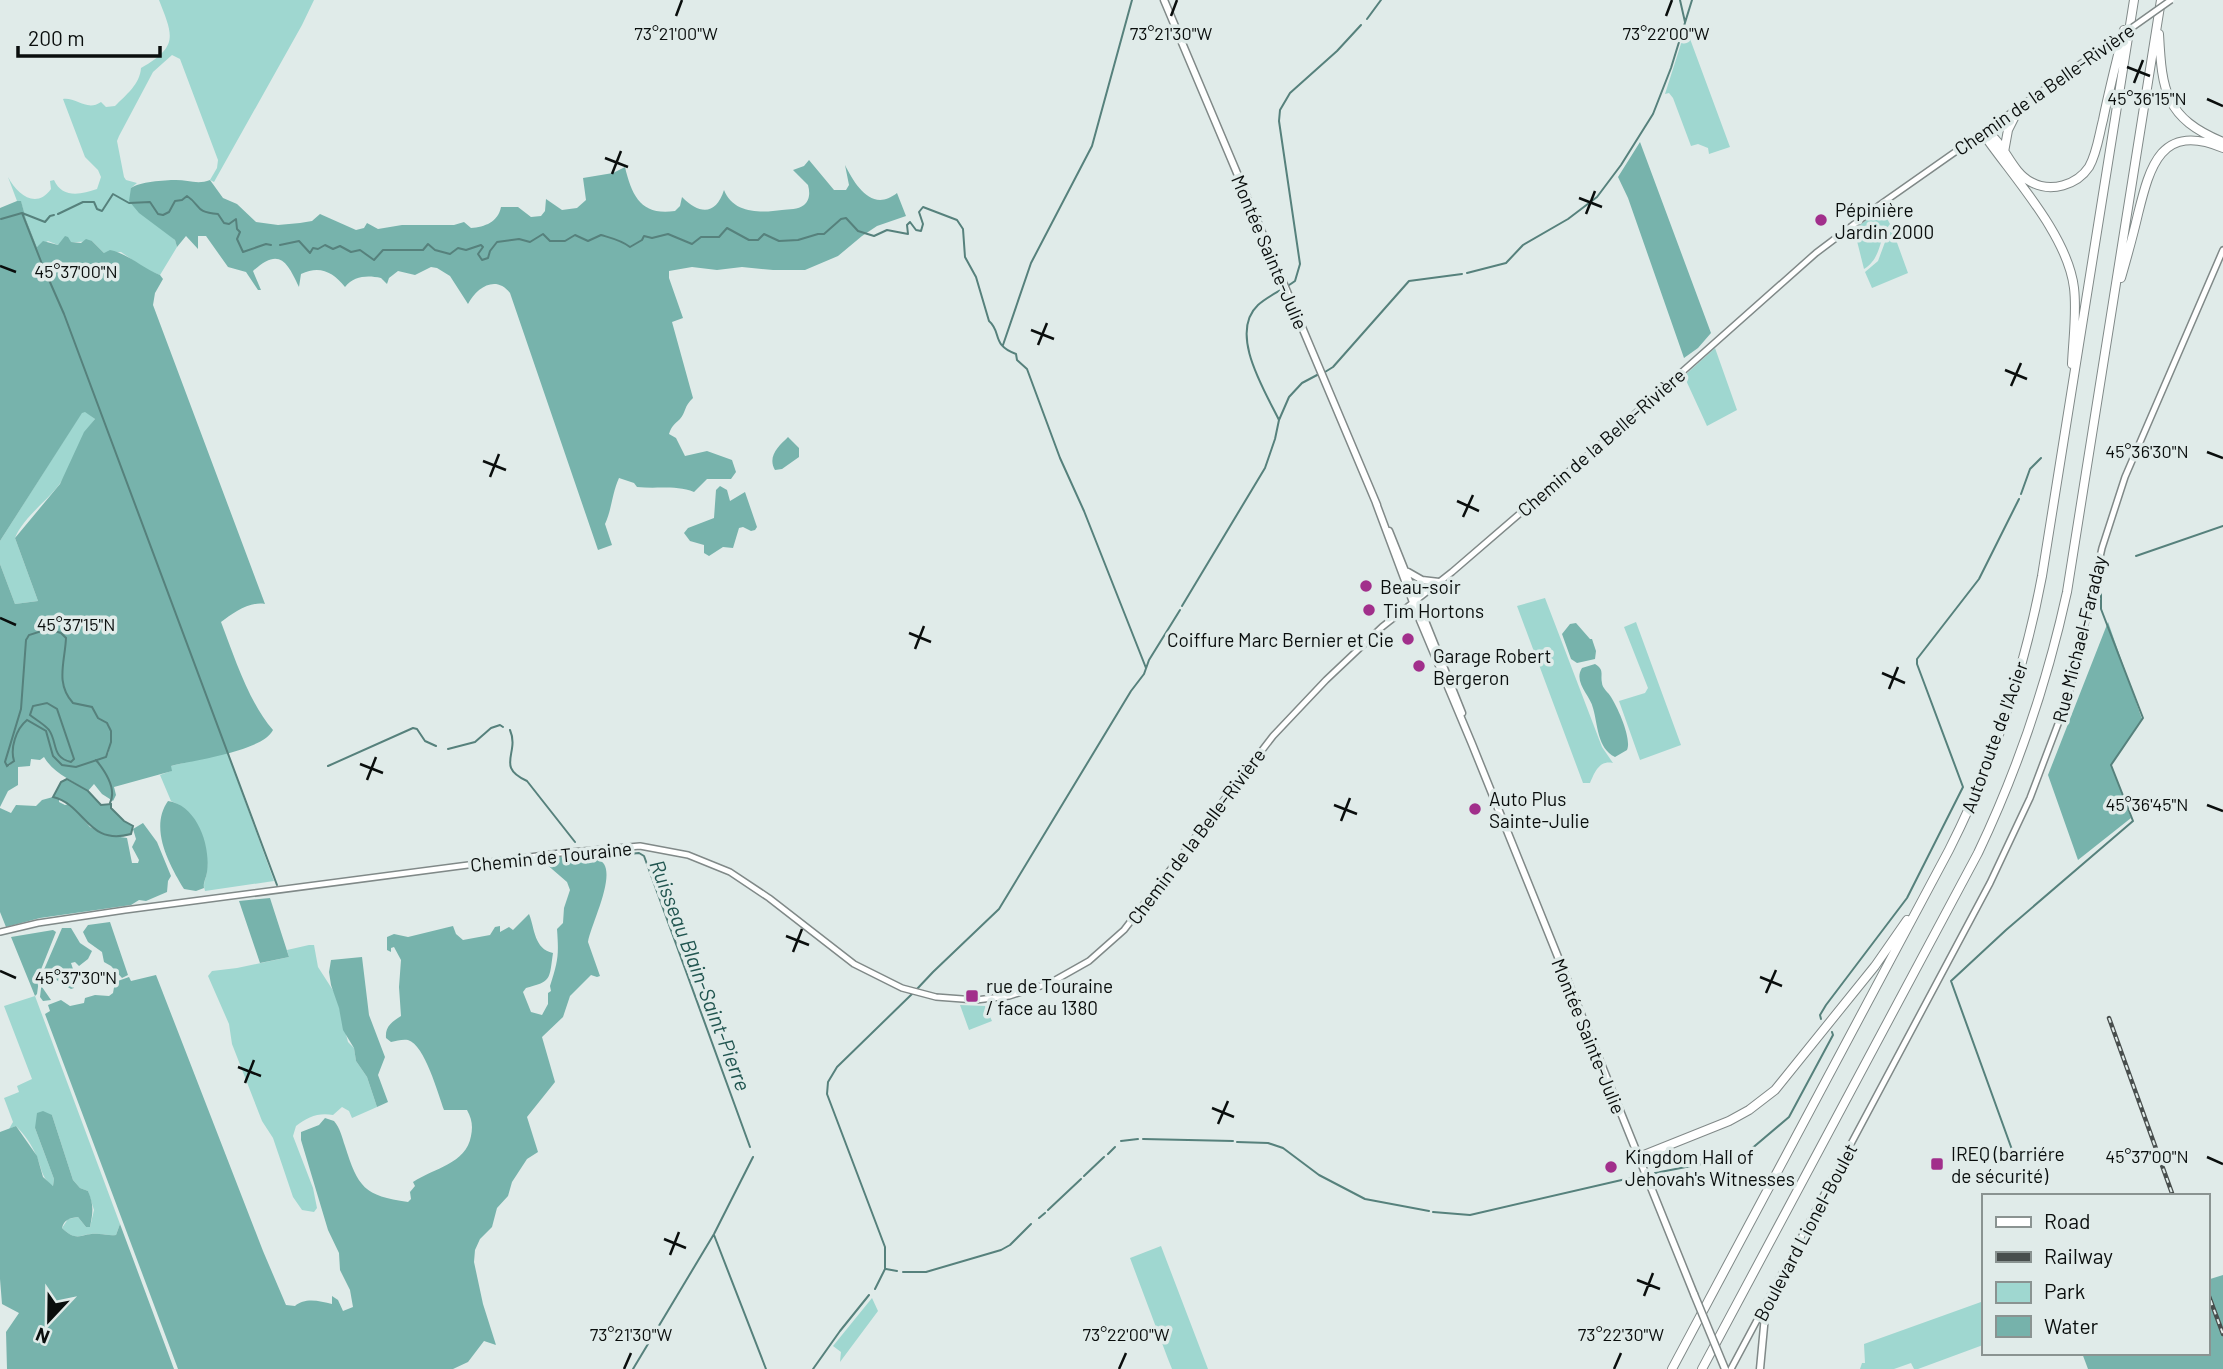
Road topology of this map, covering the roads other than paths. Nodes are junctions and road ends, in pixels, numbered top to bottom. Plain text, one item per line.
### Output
1 (1164, 0) edge
2 (2133, 0) edge
3 (2161, 0) edge
4 (2171, 0) edge
5 (2159, 16) junction
6 (2020, 106) junction
7 (1985, 131) junction
8 (2223, 142) edge
9 (2223, 148) edge
10 (2004, 152) junction
11 (2223, 250) edge
12 (2111, 318) junction
13 (2070, 405) junction
14 (1376, 503) junction
15 (1407, 571) junction
16 (1439, 582) junction
17 (1415, 601) junction
18 (1929, 887) junction
19 (0, 932) edge
20 (1097, 956) joint
21 (1878, 1094) joint
22 (1639, 1157) junction
23 (1766, 1305) junction
24 (1672, 1369) edge
25 (1702, 1369) edge
26 (1725, 1369) edge
27 (1731, 1369) edge
28 (1760, 1369) edge

1 - 14 main road, Montée Sainte-Julie
2 - 10 highway
2 - 13 highway, Autoroute de l'Acier
3 - 5 highway, Autoroute de l'Acier
4 - 6 street, Chemin de la Belle-Rivière, bridge
5 - 8 highway
5 - 12 highway, Autoroute de l'Acier
6 - 7 street, Chemin de la Belle-Rivière
6 - 10 highway
7 - 10 highway
7 - 13 highway
7 - 16 street, Chemin de la Belle-Rivière
9 - 12 highway
11 - 21 street, Rue Michael-Faraday
12 - 25 highway, Autoroute de l'Acier
13 - 18 highway, Autoroute de l'Acier
14 - 15 main road, Montée Sainte-Julie
14 - 17 main road, Montée Sainte-Julie
15 - 16 main road
15 - 17 main road, Montée Sainte-Julie
16 - 17 street, Chemin de la Belle-Rivière
17 - 20 street, Chemin de la Belle-Rivière
17 - 22 main road, Montée Sainte-Julie
18 - 22 highway
18 - 24 highway, Autoroute de l'Acier
19 - 20 street, Chemin de Touraine
21 - 23 street, Boulevard Lionel-Boulet
22 - 26 main road, Montée Sainte-Julie, bridge
23 - 27 street, Boulevard Lionel-Boulet
23 - 28 main road

